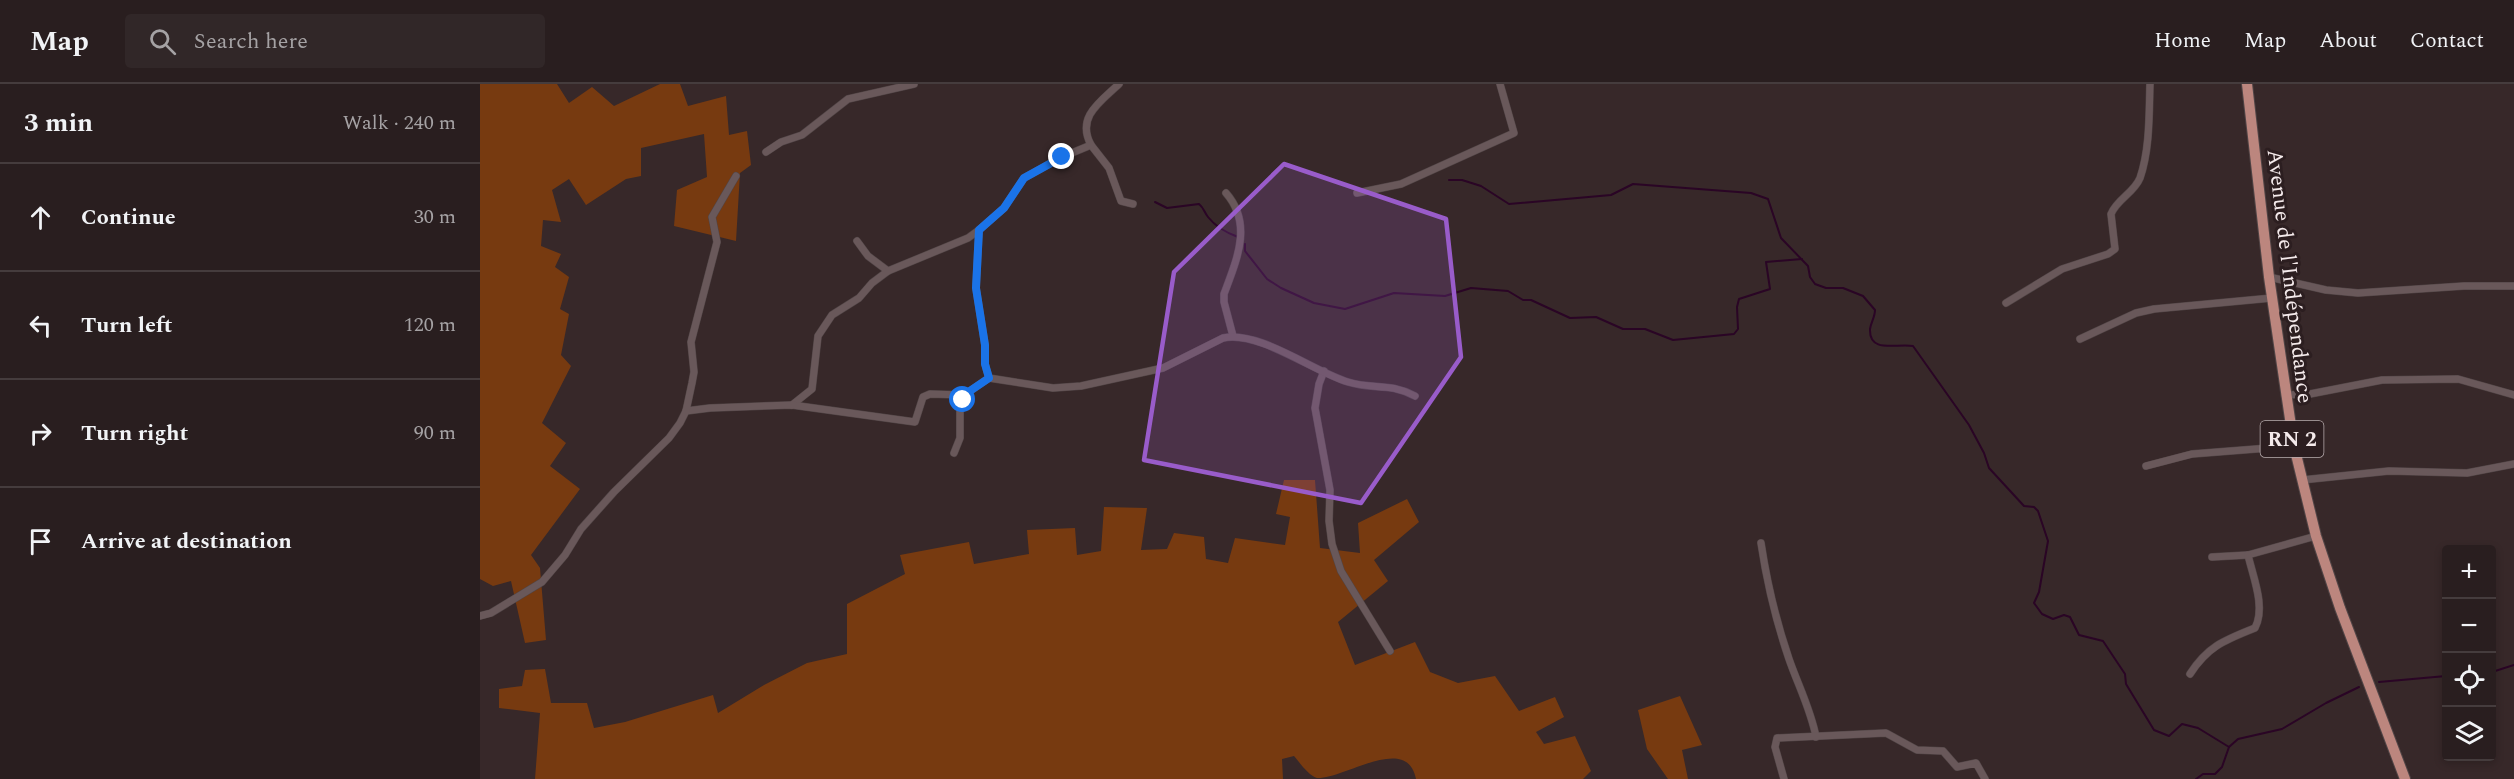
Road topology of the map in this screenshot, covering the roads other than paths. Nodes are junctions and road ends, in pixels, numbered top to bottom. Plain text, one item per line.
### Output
1 (914, 84) edge
2 (1119, 84) edge
3 (1500, 84) edge
4 (2150, 84) edge
5 (2247, 84) edge
6 (1091, 145) junction
7 (766, 152) dead end
8 (735, 176) dead end
9 (1226, 193) dead end
10 (1358, 193) dead end
11 (1133, 204) dead end
12 (979, 230) junction
13 (857, 241) dead end
14 (888, 271) junction
15 (2269, 277) junction
16 (2514, 286) edge
17 (2272, 298) junction
18 (2006, 303) dead end
19 (1233, 336) junction
20 (2080, 339) dead end
21 (1324, 371) junction
22 (989, 378) junction
23 (964, 395) junction
24 (2285, 395) junction
25 (2514, 395) edge
26 (1415, 396) dead end
27 (792, 405) junction
28 (686, 411) junction
29 (2294, 446) junction
30 (954, 453) dead end
31 (2514, 464) edge
32 (2146, 466) dead end
33 (2302, 480) junction
34 (2316, 536) junction
35 (1761, 543) dead end
36 (2248, 555) junction
37 (2212, 557) dead end
38 (480, 616) edge
39 (1390, 651) dead end
40 (2190, 675) dead end
41 (1816, 737) junction
42 (1784, 779) edge
43 (1985, 779) edge
44 (2405, 779) edge

1 - 7 street
2 - 6 street
3 - 10 street
4 - 18 street
5 - 15 main road, Avenue de l'Indépendance / RN 2
6 - 11 street
6 - 12 street
8 - 28 street
9 - 19 street
12 - 14 street
12 - 22 street
13 - 14 street
14 - 27 street
15 - 16 street
15 - 17 main road, Avenue de l'Indépendance / RN 2
17 - 20 street
17 - 24 main road, Avenue de l'Indépendance / RN 2
19 - 21 street
19 - 22 street
21 - 26 street
21 - 39 street
22 - 23 street
23 - 27 street
23 - 30 street
24 - 25 street
24 - 29 main road, Avenue de l'Indépendance / RN 2
27 - 28 street
28 - 38 street
29 - 32 street
29 - 33 main road, Avenue de l'Indépendance / RN 2
31 - 33 street
33 - 34 main road, Avenue de l'Indépendance / RN 2
34 - 36 street
34 - 44 main road, Avenue de l'Indépendance / RN 2
35 - 41 street
36 - 37 street
36 - 40 street
41 - 42 street
41 - 43 street

